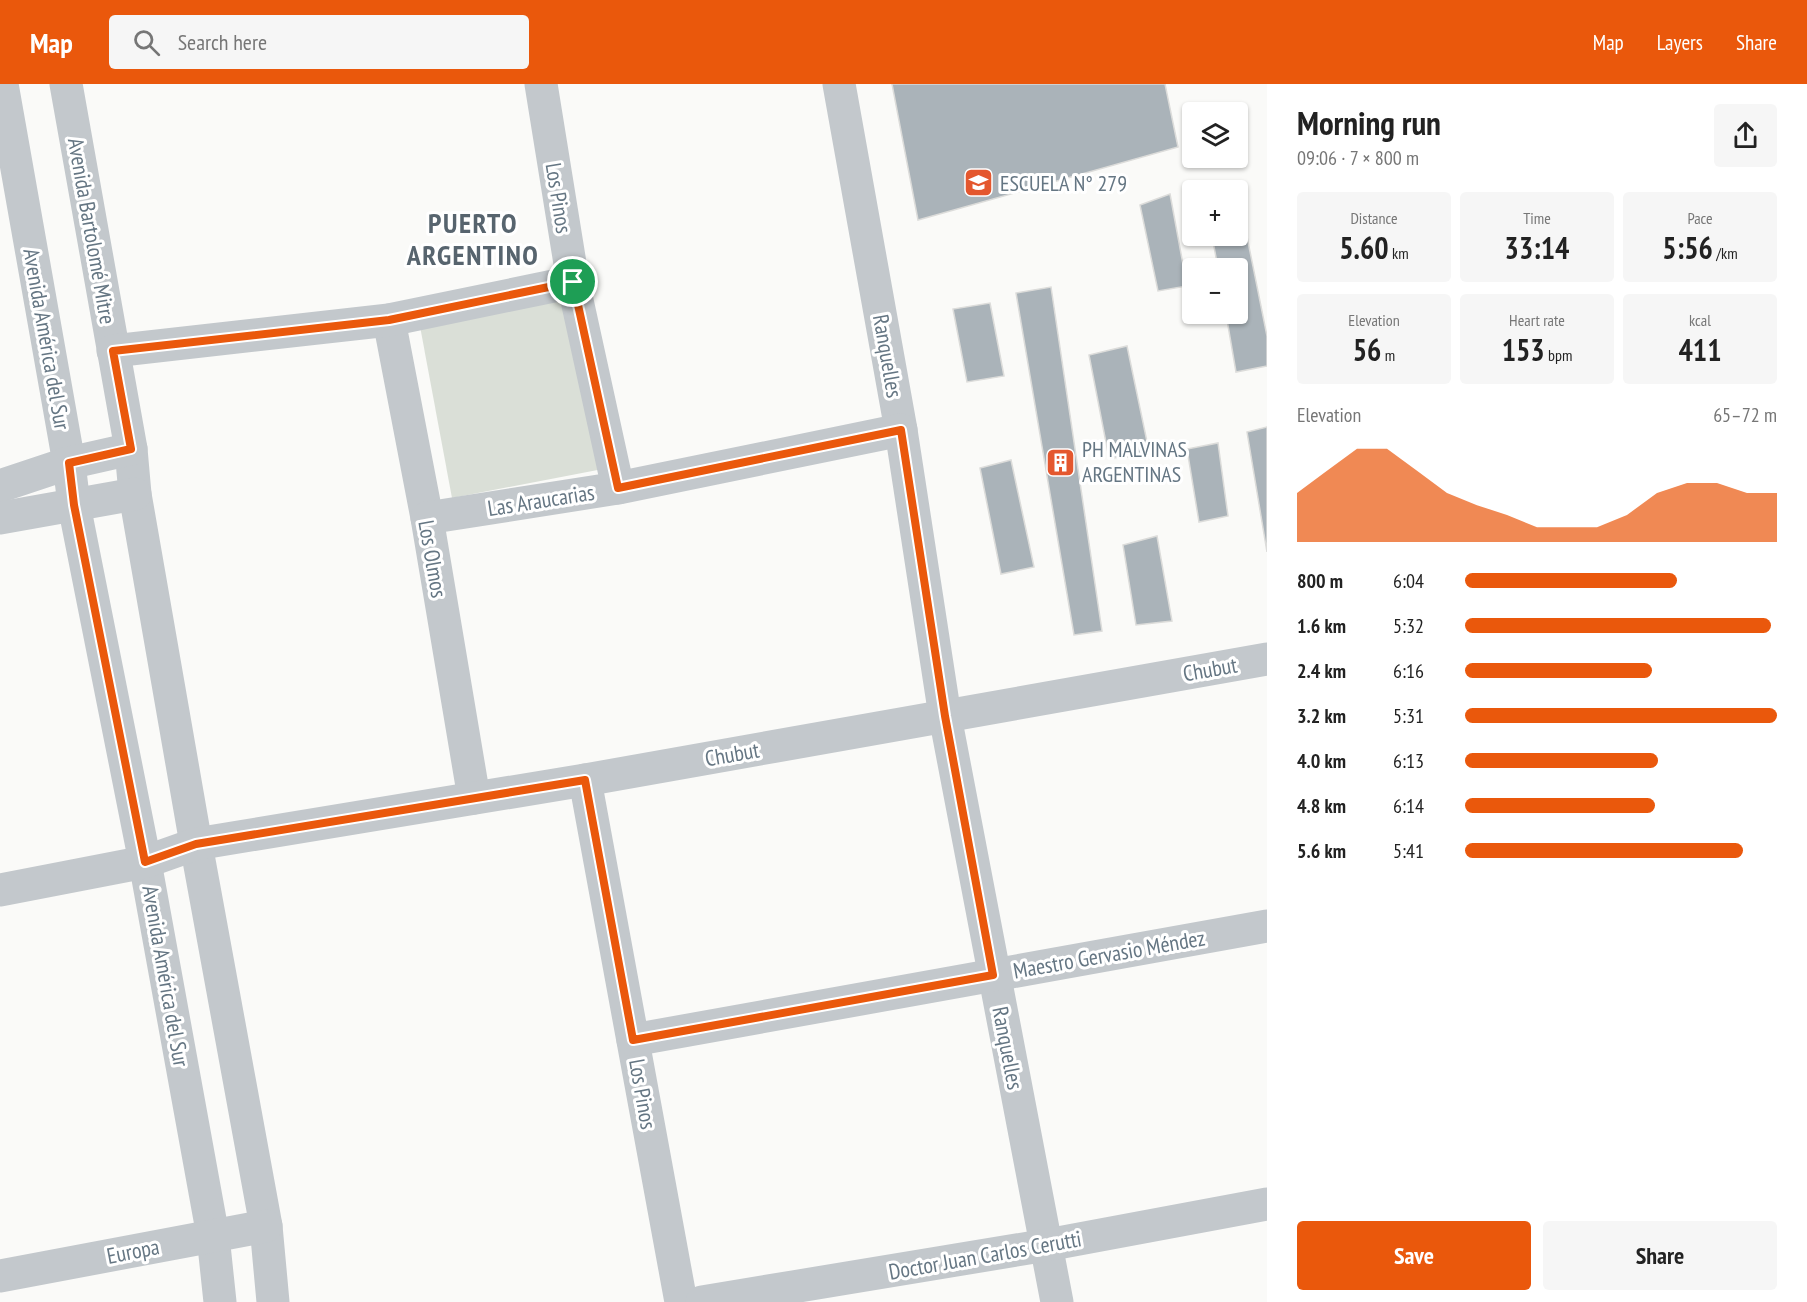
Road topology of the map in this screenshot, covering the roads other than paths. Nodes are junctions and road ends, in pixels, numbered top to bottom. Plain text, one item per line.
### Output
1 (2, 84) edge
2 (66, 84) edge
3 (541, 84) edge
4 (839, 84) edge
5 (14, 231) edge
6 (573, 282) junction
7 (389, 320) junction
8 (113, 351) junction
9 (901, 430) junction
10 (131, 449) junction
11 (69, 463) junction
12 (0, 486) edge
13 (618, 488) junction
14 (135, 494) junction
15 (74, 505) junction
16 (0, 518) edge
17 (427, 518) junction
18 (1267, 659) edge
19 (945, 716) junction
20 (585, 780) junction
21 (474, 798) junction
22 (196, 844) junction
23 (145, 862) junction
24 (0, 890) edge
25 (1267, 926) edge
26 (993, 975) junction
27 (633, 1040) junction
28 (1267, 1204) edge
29 (266, 1226) junction
30 (213, 1236) junction
31 (1047, 1245) junction
32 (0, 1276) edge
33 (220, 1302) edge
34 (273, 1302) edge
35 (681, 1302) edge
36 (702, 1302) edge
37 (1057, 1302) edge

1 - 5 street, Avenida América del Sur
2 - 8 street, Avenida Bartolomé Mitre
3 - 6 street, Los Pinos
4 - 9 street, Ranquelles
5 - 11 street, Avenida América del Sur
6 - 7 street
6 - 13 street, Los Pinos
7 - 8 street
7 - 17 street, Los Olmos
8 - 10 street, Avenida Bartolomé Mitre
9 - 13 street, Las Araucarias
9 - 19 street, Ranquelles
10 - 11 street
10 - 14 street
11 - 12 street
11 - 15 street, Avenida América del Sur
13 - 17 street, Las Araucarias
14 - 15 street
14 - 22 street
15 - 16 street
15 - 23 street, Avenida América del Sur
17 - 21 street, Los Olmos
18 - 19 street, Chubut
19 - 20 street, Chubut
19 - 26 street, Ranquelles
20 - 21 street, Chubut
20 - 27 street, Los Pinos
21 - 22 street, Chubut
22 - 23 street, Chubut
22 - 29 street
23 - 24 street, Chubut
23 - 30 street, Avenida América del Sur
25 - 26 street, Maestro Gervasio Méndez
26 - 27 street, Maestro Gervasio Méndez
26 - 31 street, Ranquelles
27 - 35 street, Los Pinos
28 - 31 street, Doctor Juan Carlos Cerutti
29 - 30 street, Europa
29 - 34 street
30 - 32 street, Europa
30 - 33 street, Avenida América del Sur
31 - 36 street, Doctor Juan Carlos Cerutti
31 - 37 street, Ranquelles

